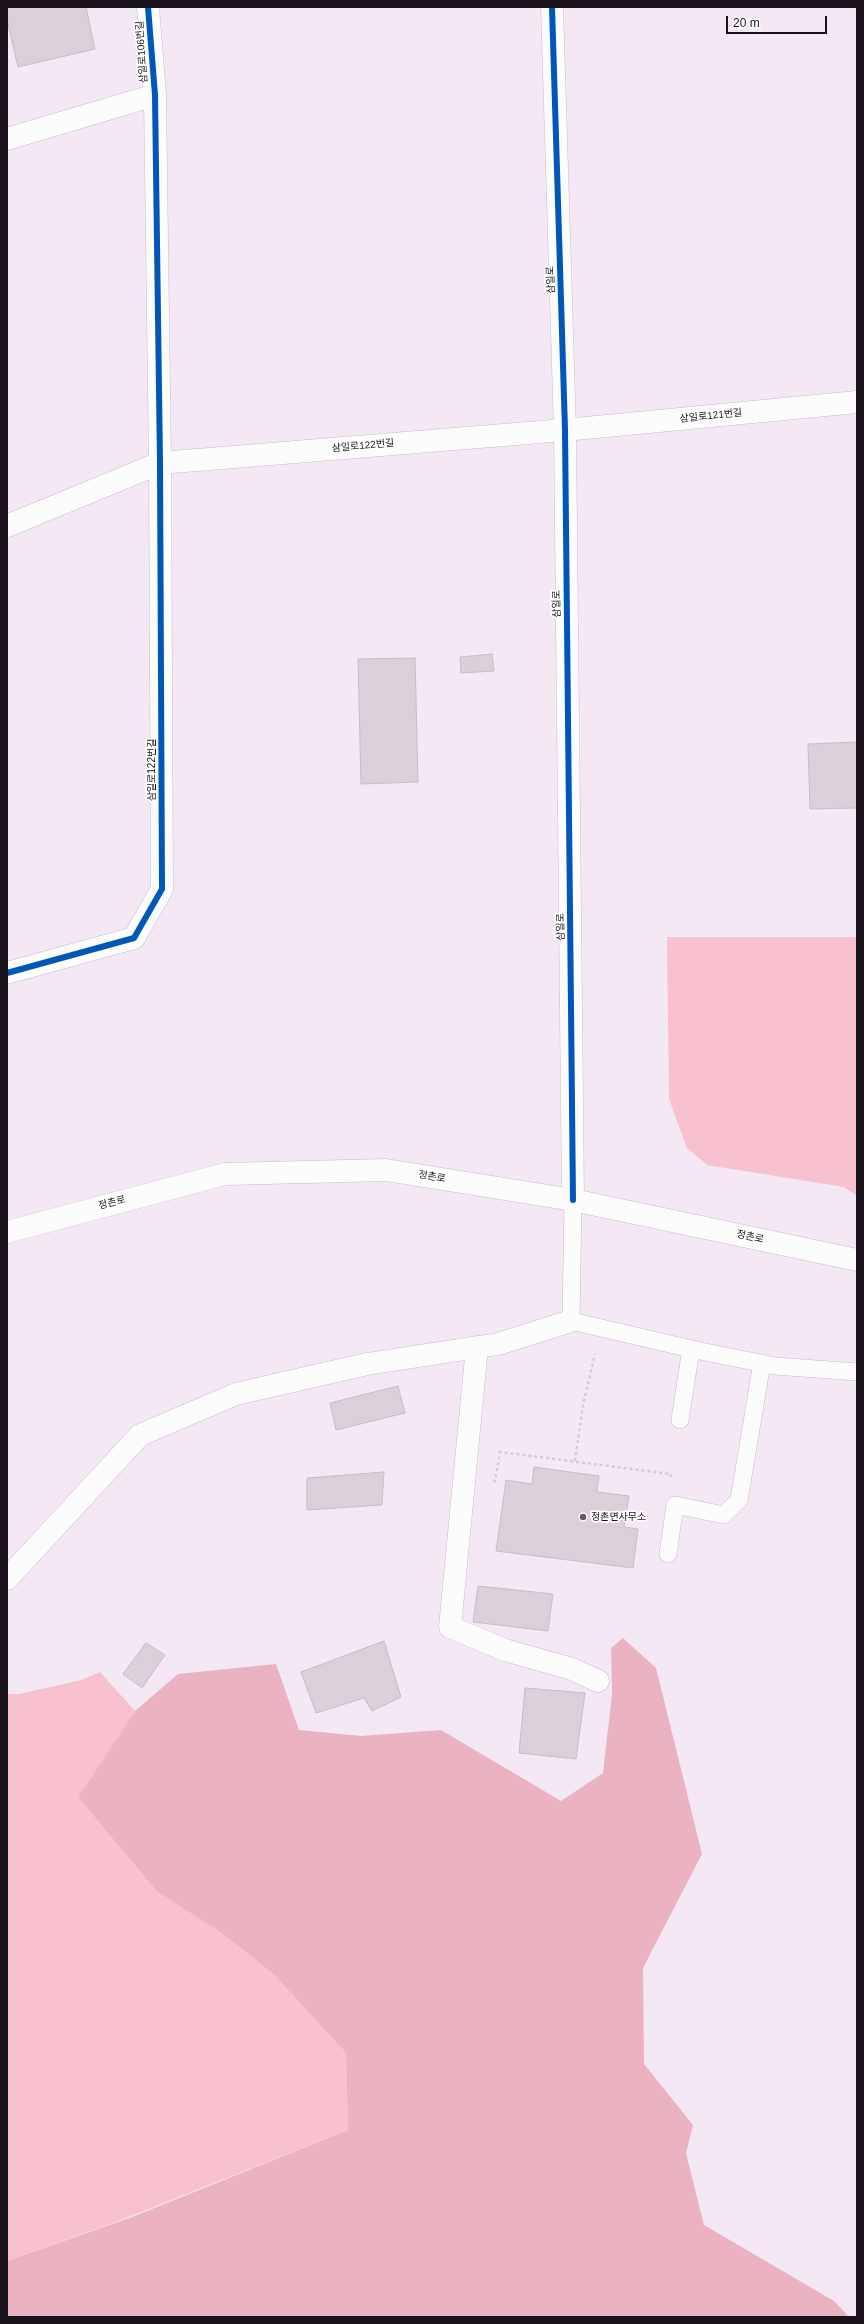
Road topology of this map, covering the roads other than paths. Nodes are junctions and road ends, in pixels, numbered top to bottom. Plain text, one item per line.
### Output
1 (148, 7) edge
2 (552, 7) edge
3 (155, 95) junction
4 (7, 139) edge
5 (857, 402) edge
6 (566, 430) junction
7 (160, 463) junction
8 (7, 526) edge
9 (7, 973) edge
10 (573, 1200) junction
11 (7, 1232) edge
12 (857, 1260) edge
13 (571, 1321) junction
14 (477, 1347) junction
15 (691, 1349) junction
16 (762, 1363) junction
17 (857, 1372) edge
18 (680, 1420) dead end
19 (668, 1554) dead end
20 (7, 1579) edge
21 (598, 1681) dead end

1 - 3 street, 삼일로106번길
2 - 6 street, 삼일로
3 - 4 street, 삼일로106번길
3 - 7 street
5 - 6 street, 삼일로121번길
6 - 7 street, 삼일로122번길
6 - 10 street, 삼일로
7 - 8 street, 삼일로122번길
7 - 9 street, 삼일로122번길
10 - 11 street, 정촌로
10 - 12 street, 정촌로
10 - 13 lane
13 - 14 street
13 - 15 lane
14 - 20 street
14 - 21 street
15 - 16 lane
15 - 18 lane
16 - 17 lane
16 - 19 lane

